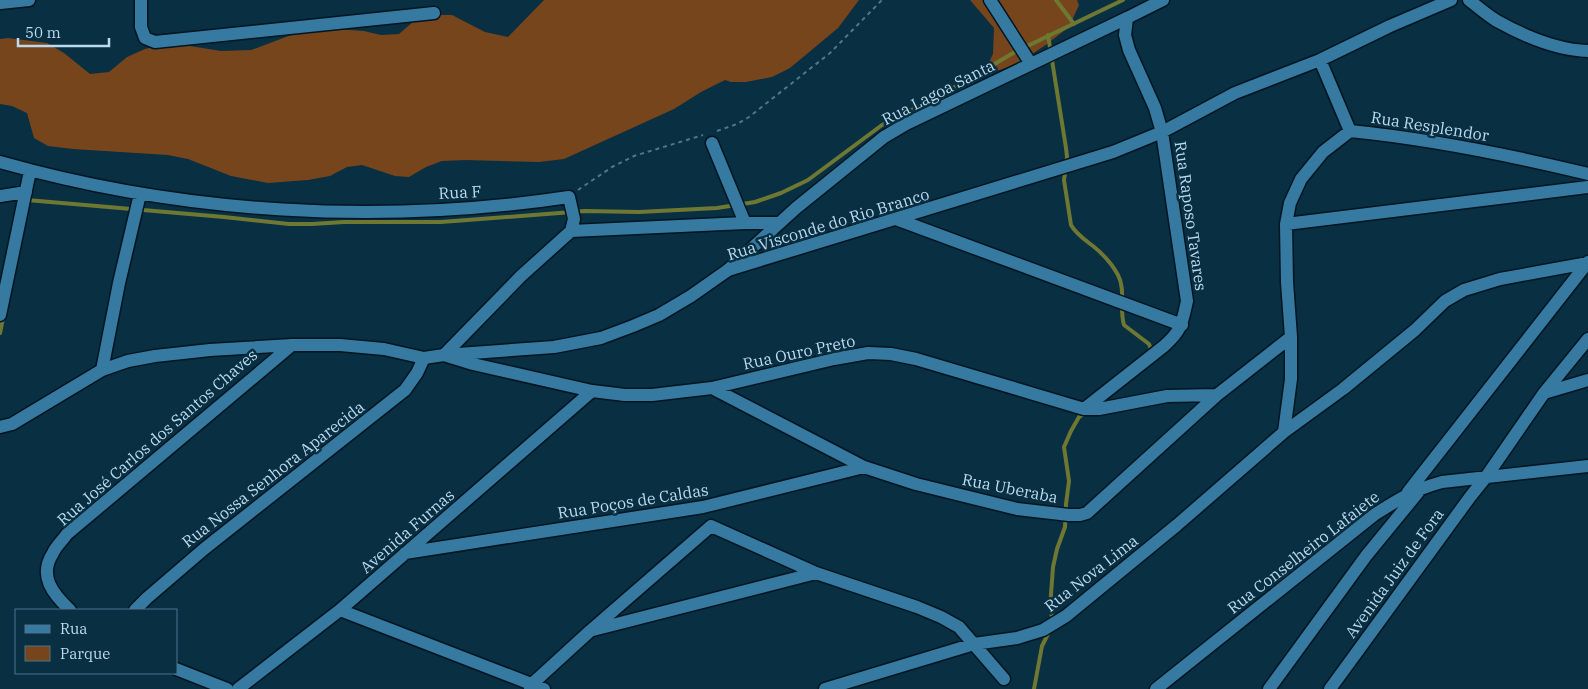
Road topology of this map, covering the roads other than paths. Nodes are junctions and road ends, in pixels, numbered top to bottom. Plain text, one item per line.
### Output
1 (29, 0) edge
2 (141, 0) edge
3 (990, 0) edge
4 (1163, 0) edge
5 (1451, 0) edge
6 (1469, 0) edge
7 (0, 3) edge
8 (434, 13) dead end
9 (1127, 18) junction
10 (1588, 51) edge
11 (1320, 60) junction
12 (1032, 64) junction
13 (1350, 131) junction
14 (1162, 132) junction
15 (711, 136) road end
16 (0, 162) edge
17 (30, 171) junction
18 (1588, 174) edge
19 (1588, 186) edge
20 (26, 192) junction
21 (140, 194) junction
22 (0, 196) edge
23 (896, 220) junction
24 (744, 223) junction
25 (780, 223) junction
26 (1286, 224) junction
27 (571, 231) junction
28 (1587, 263) edge
29 (728, 270) junction
30 (0, 314) edge
31 (1182, 325) junction
32 (1291, 337) junction
33 (1588, 339) edge
34 (292, 345) junction
35 (444, 355) junction
36 (424, 358) junction
37 (102, 370) junction
38 (1588, 380) edge
39 (712, 388) junction
40 (592, 391) junction
41 (1544, 393) junction
42 (1218, 395) junction
43 (1084, 409) junction
44 (0, 427) edge
45 (1284, 432) junction
46 (1588, 466) edge
47 (864, 467) junction
48 (1486, 477) junction
49 (1421, 488) junction
50 (1406, 494) junction
51 (703, 507) junction
52 (711, 526) junction
53 (405, 553) junction
54 (816, 573) junction
55 (69, 609) edge
56 (136, 609) edge
57 (340, 610) junction
58 (590, 631) junction
59 (974, 644) junction
60 (178, 670) edge
61 (1004, 679) dead end
62 (535, 687) edge
63 (227, 689) edge
64 (238, 689) edge
65 (825, 689) edge
66 (1156, 689) edge
67 (1269, 689) edge
68 (1330, 689) edge

1 - 7 street
2 - 8 street
3 - 12 street
4 - 9 street, Rua Lagoa Santa
5 - 11 street, Rua Visconde do Rio Branco
6 - 10 street
9 - 12 street, Rua Lagoa Santa
9 - 14 street, Rua Raposo Tavares
11 - 13 street
11 - 14 street, Rua Visconde do Rio Branco
12 - 25 street, Rua Lagoa Santa
13 - 18 street, Rua Resplendor
13 - 26 street, Rua Resplendor
14 - 23 street, Rua Visconde do Rio Branco
14 - 31 street, Rua Raposo Tavares
15 - 24 street
16 - 17 street, Rua F
17 - 20 street
17 - 21 street, Rua F
19 - 26 street
20 - 22 street
20 - 30 street
21 - 27 street, Rua F
21 - 37 street
23 - 29 street, Rua Visconde do Rio Branco
23 - 31 street
24 - 25 street
24 - 27 street
25 - 29 street, Rua Lagoa Santa
26 - 32 street, Rua Resplendor
27 - 35 street
28 - 45 street, Rua Nova Lima
28 - 50 street
29 - 35 street, Rua Visconde do Rio Branco
31 - 43 street, Rua Raposo Tavares
32 - 42 street, Rua Uberaba
32 - 45 street, Rua Resplendor
33 - 41 street, Avenida Juiz de Fora
34 - 36 street, Rua Visconde do Rio Branco
34 - 37 street, Rua Visconde do Rio Branco
34 - 55 street, Rua José Carlos dos Santos Chaves
35 - 36 street, Rua Visconde do Rio Branco
35 - 40 street, Rua Ouro Preto
36 - 56 street, Rua Nossa Senhora Aparecida
37 - 44 street, Rua Visconde do Rio Branco
38 - 41 street
39 - 40 street, Rua Ouro Preto
39 - 43 street, Rua Ouro Preto
39 - 47 street, Rua Uberaba
40 - 53 street, Avenida Furnas
41 - 48 street, Avenida Juiz de Fora
42 - 43 street, Rua Ouro Preto
42 - 47 street, Rua Uberaba
45 - 59 street, Rua Nova Lima
46 - 48 street, Rua Conselheiro Lafaiete
47 - 51 street, Rua Poços de Caldas
48 - 49 street, Rua Conselheiro Lafaiete
48 - 68 street, Avenida Juiz de Fora
49 - 50 street, Rua Conselheiro Lafaiete
49 - 67 street
50 - 66 street, Rua Conselheiro Lafaiete
51 - 52 street
51 - 53 street, Rua Poços de Caldas
52 - 54 street
52 - 58 street
53 - 57 street, Avenida Furnas
54 - 58 street
54 - 59 street
57 - 62 street
57 - 64 street, Avenida Furnas
58 - 62 street
59 - 61 street
59 - 65 street, Rua Nova Lima
60 - 63 street

